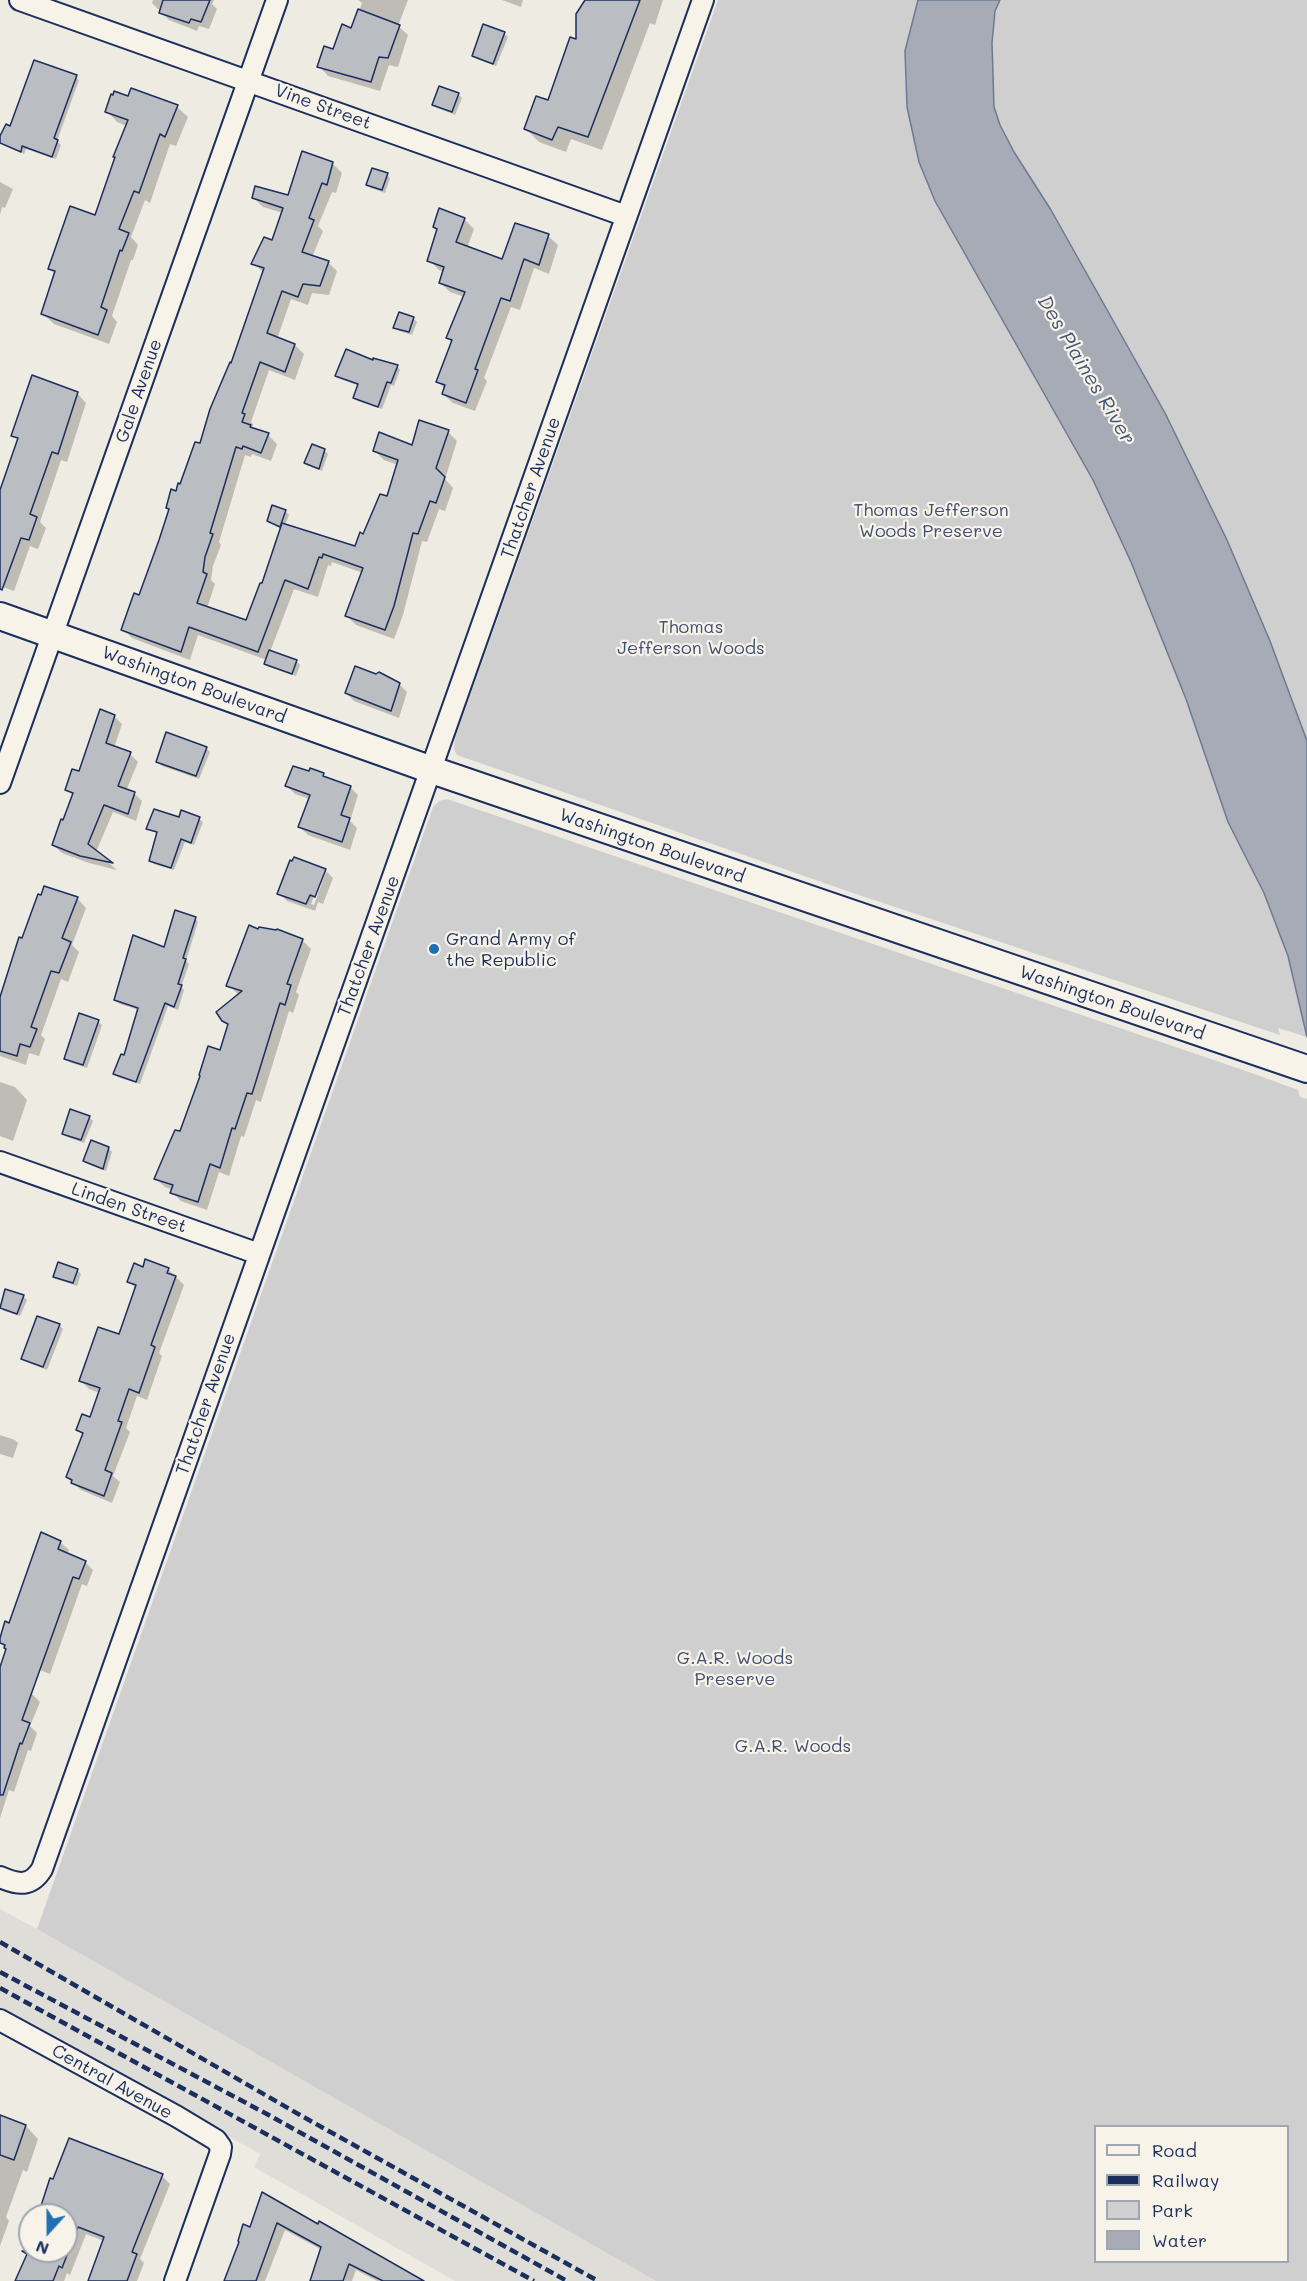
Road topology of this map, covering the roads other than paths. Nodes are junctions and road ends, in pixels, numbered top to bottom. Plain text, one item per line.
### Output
1 (20, 0) edge
2 (277, 0) edge
3 (703, 0) edge
4 (249, 80) junction
5 (626, 216) junction
6 (0, 616) edge
7 (53, 634) junction
8 (432, 770) junction
9 (0, 783) edge
10 (1307, 1069) edge
11 (0, 1162) edge
12 (259, 1254) junction
13 (0, 1877) edge
14 (0, 2020) edge
15 (176, 2281) edge

1 - 4 street, Vine Street
2 - 4 street, Gale Avenue
3 - 5 street, Thatcher Avenue
4 - 5 street, Vine Street
4 - 7 street, Gale Avenue
5 - 8 street, Thatcher Avenue
6 - 7 street, Washington Boulevard
7 - 8 street, Washington Boulevard
7 - 9 street, Gale Avenue
8 - 10 street, Washington Boulevard
8 - 12 street, Thatcher Avenue
11 - 12 street, Linden Street
12 - 13 street, Thatcher Avenue
14 - 15 street, Central Avenue

